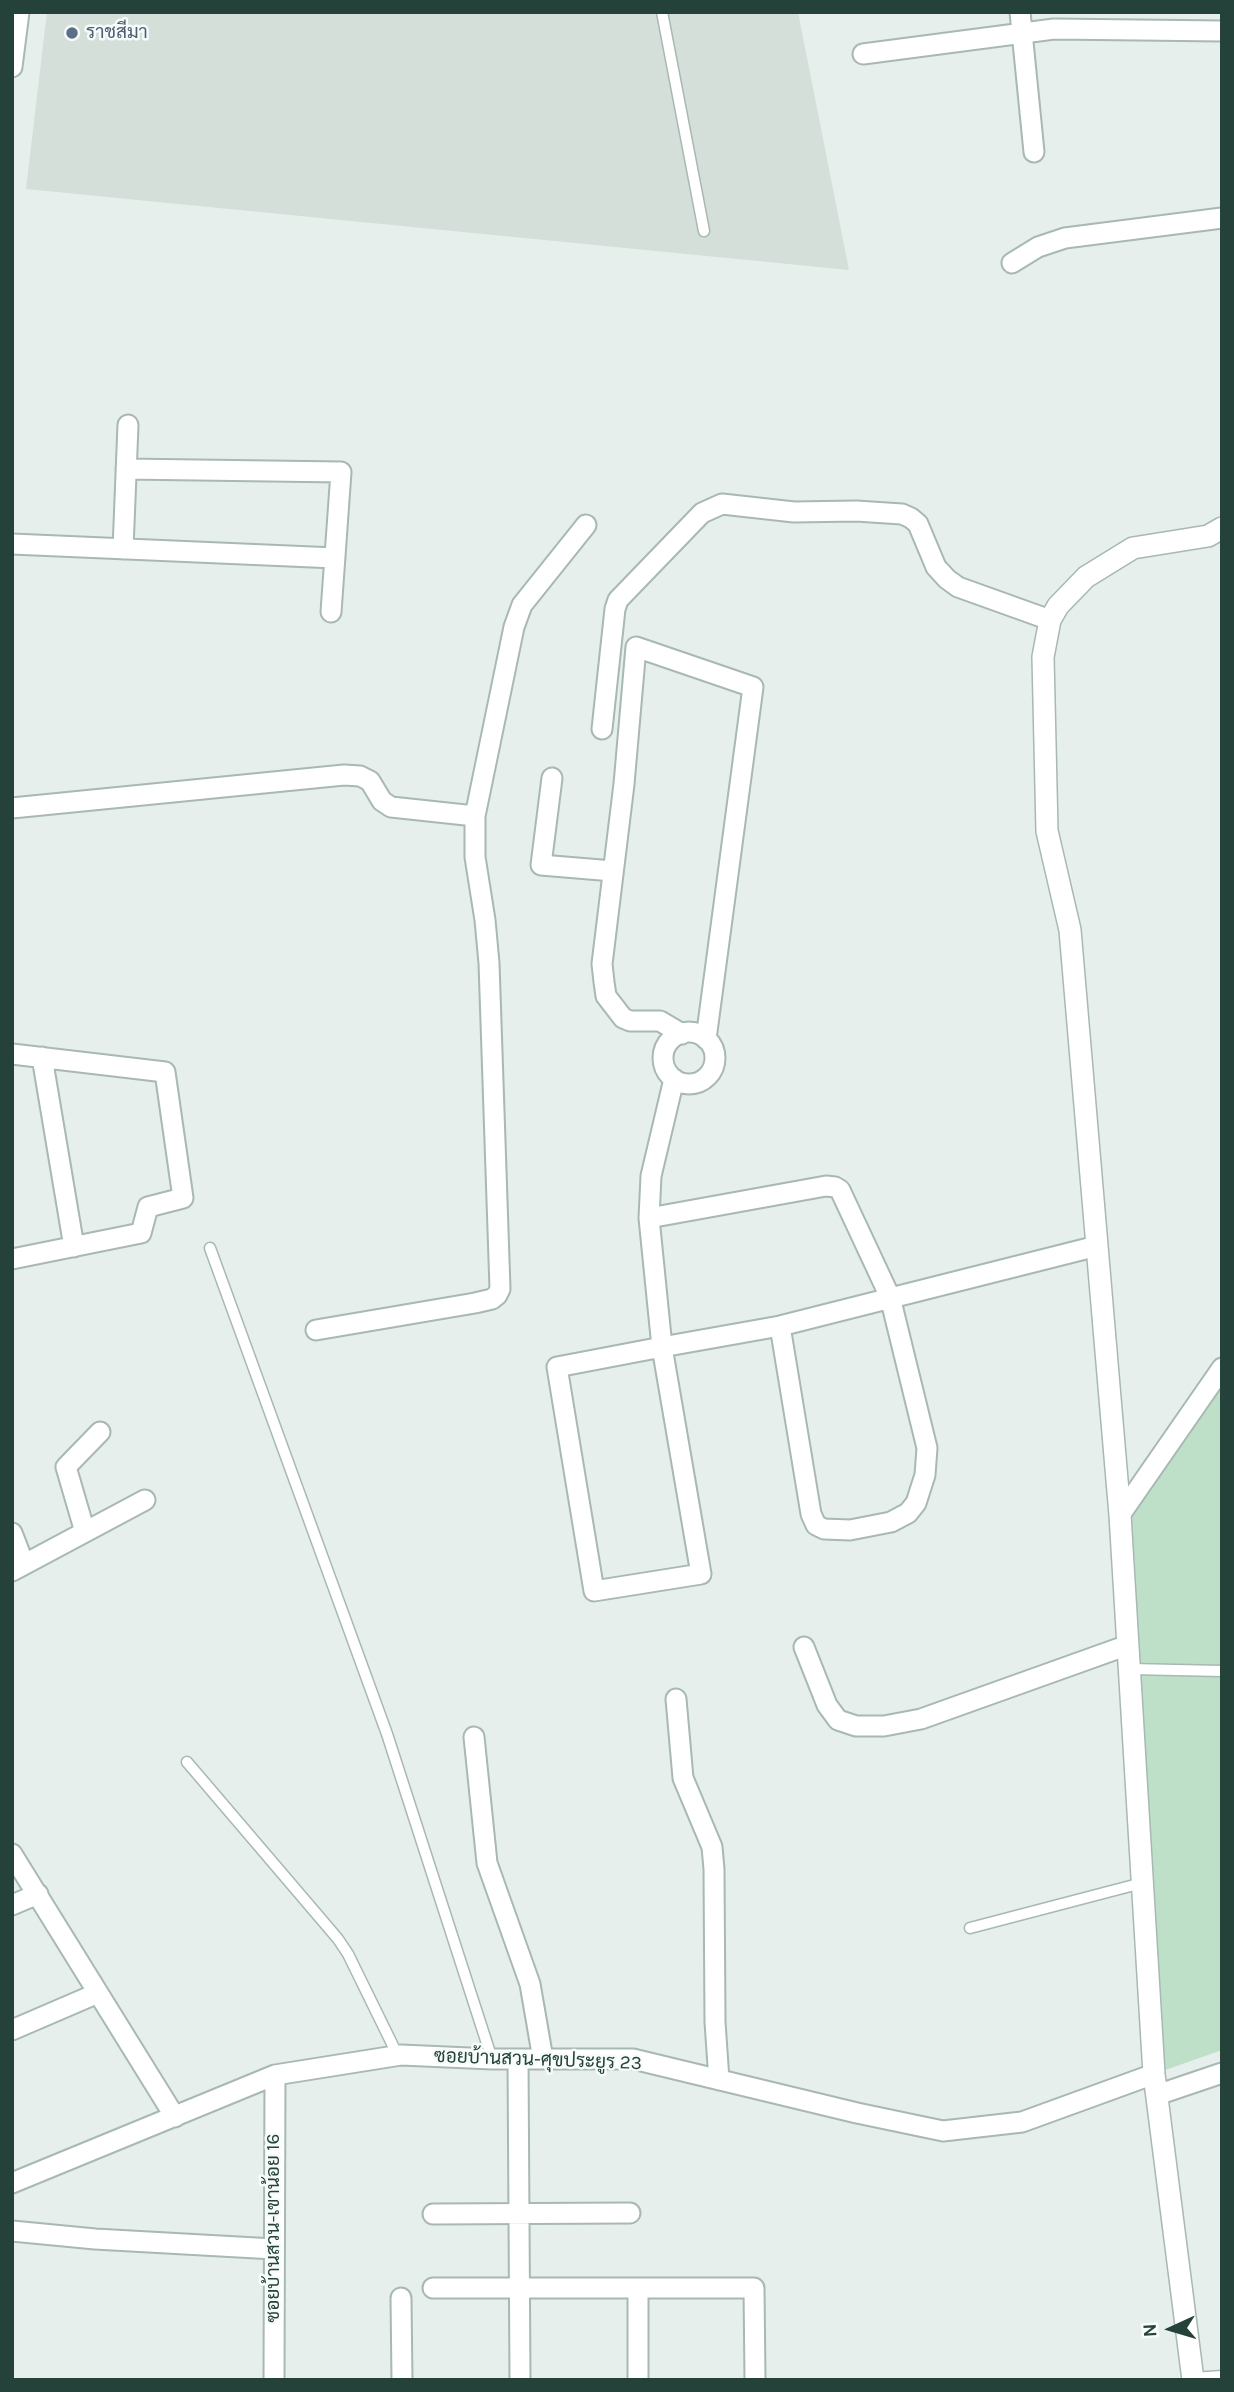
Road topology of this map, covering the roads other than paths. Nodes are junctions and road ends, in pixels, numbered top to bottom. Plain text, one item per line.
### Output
1 (19, 12) edge
2 (662, 12) edge
3 (1021, 22) edge
4 (1222, 32) edge
5 (863, 54) dead end
6 (12, 67) edge
7 (1034, 152) dead end
8 (1222, 218) edge
9 (704, 231) dead end
10 (1012, 263) dead end
11 (128, 425) dead end
12 (126, 469) junction
13 (586, 525) dead end
14 (1222, 528) edge
15 (12, 544) edge
16 (123, 549) junction
17 (335, 558) junction
18 (331, 612) dead end
19 (1050, 620) junction
20 (602, 729) dead end
21 (552, 778) dead end
22 (12, 808) edge
23 (475, 816) junction
24 (613, 871) junction
25 (682, 1034) junction
26 (706, 1039) junction
27 (12, 1054) edge
28 (42, 1058) junction
29 (674, 1079) junction
30 (649, 1218) junction
31 (1097, 1246) junction
32 (74, 1247) junction
33 (209, 1248) dead end
34 (12, 1259) edge
35 (890, 1297) junction
36 (780, 1326) junction
37 (316, 1330) dead end
38 (662, 1347) junction
39 (1222, 1368) edge
40 (100, 1432) dead end
41 (145, 1500) dead end
42 (1120, 1515) junction
43 (85, 1532) junction
44 (12, 1533) edge
45 (18, 1568) edge
46 (1128, 1645) junction
47 (804, 1647) dead end
48 (1130, 1669) junction
49 (1222, 1671) edge
50 (676, 1699) dead end
51 (474, 1737) dead end
52 (187, 1762) dead end
53 (12, 1854) edge
54 (1142, 1882) junction
55 (38, 1894) junction
56 (12, 1905) edge
57 (970, 1928) dead end
58 (98, 1993) junction
59 (12, 2030) edge
60 (398, 2056) junction
61 (492, 2059) junction
62 (518, 2059) junction
63 (543, 2059) junction
64 (1222, 2073) edge
65 (275, 2075) junction
66 (719, 2080) junction
67 (1155, 2085) junction
68 (175, 2116) junction
69 (12, 2183) edge
70 (630, 2213) dead end
71 (433, 2214) dead end
72 (519, 2214) junction
73 (12, 2231) edge
74 (274, 2249) junction
75 (433, 2288) dead end
76 (520, 2288) junction
77 (638, 2288) junction
78 (401, 2298) dead end
79 (1222, 2376) edge
80 (1193, 2379) edge
81 (274, 2380) edge
82 (402, 2380) edge
83 (520, 2380) edge
84 (638, 2380) edge
85 (755, 2380) edge

1 - 6 street
2 - 9 lane
3 - 4 street
3 - 5 street
3 - 7 street
8 - 10 street
11 - 12 street
12 - 16 street
12 - 17 street
13 - 23 street
14 - 19 street
15 - 16 street
16 - 17 street
17 - 18 street
19 - 20 street
19 - 31 street
21 - 24 street
22 - 23 street
23 - 37 street
24 - 25 street
24 - 26 street
25 - 26 street
25 - 29 street
26 - 29 street
27 - 28 street
28 - 32 street
28 - 32 street
29 - 30 street
30 - 35 street
30 - 38 street
31 - 35 street
31 - 42 street
32 - 34 street
33 - 61 lane
35 - 36 street
35 - 36 street
36 - 38 street
38 - 38 street
39 - 42 street
40 - 43 street
41 - 43 street
42 - 46 street
43 - 45 street
44 - 45 street
46 - 47 street
46 - 48 street
48 - 49 lane
48 - 54 street
50 - 66 street
51 - 63 street
52 - 60 lane
53 - 55 street
54 - 57 lane
54 - 67 street
55 - 56 street
55 - 58 street
58 - 59 street
58 - 68 street
60 - 61 street, ซอยบ้านสวน-ศุขประยูร 23
60 - 65 street, ซอยบ้านสวน-ศุขประยูร 23
61 - 62 street, ซอยบ้านสวน-ศุขประยูร 23
62 - 63 street, ซอยบ้านสวน-ศุขประยูร 23
62 - 72 street
63 - 66 street, ซอยบ้านสวน-ศุขประยูร 23
64 - 67 street, ซอยบ้านสวน-ศุขประยูร 23
65 - 68 street, ซอยบ้านสวน-ศุขประยูร 23
65 - 74 street, ซอยบ้านสวน-เขาน้อย 16
66 - 67 street, ซอยบ้านสวน-ศุขประยูร 23
67 - 80 street
68 - 69 street, ซอยบ้านสวน-ศุขประยูร 23
70 - 72 street
71 - 72 street
72 - 76 street
73 - 74 street
74 - 81 street, ซอยบ้านสวน-เขาน้อย 16
75 - 76 street
76 - 77 street
76 - 83 street
77 - 84 street
77 - 85 street
78 - 82 street
79 - 80 lane

